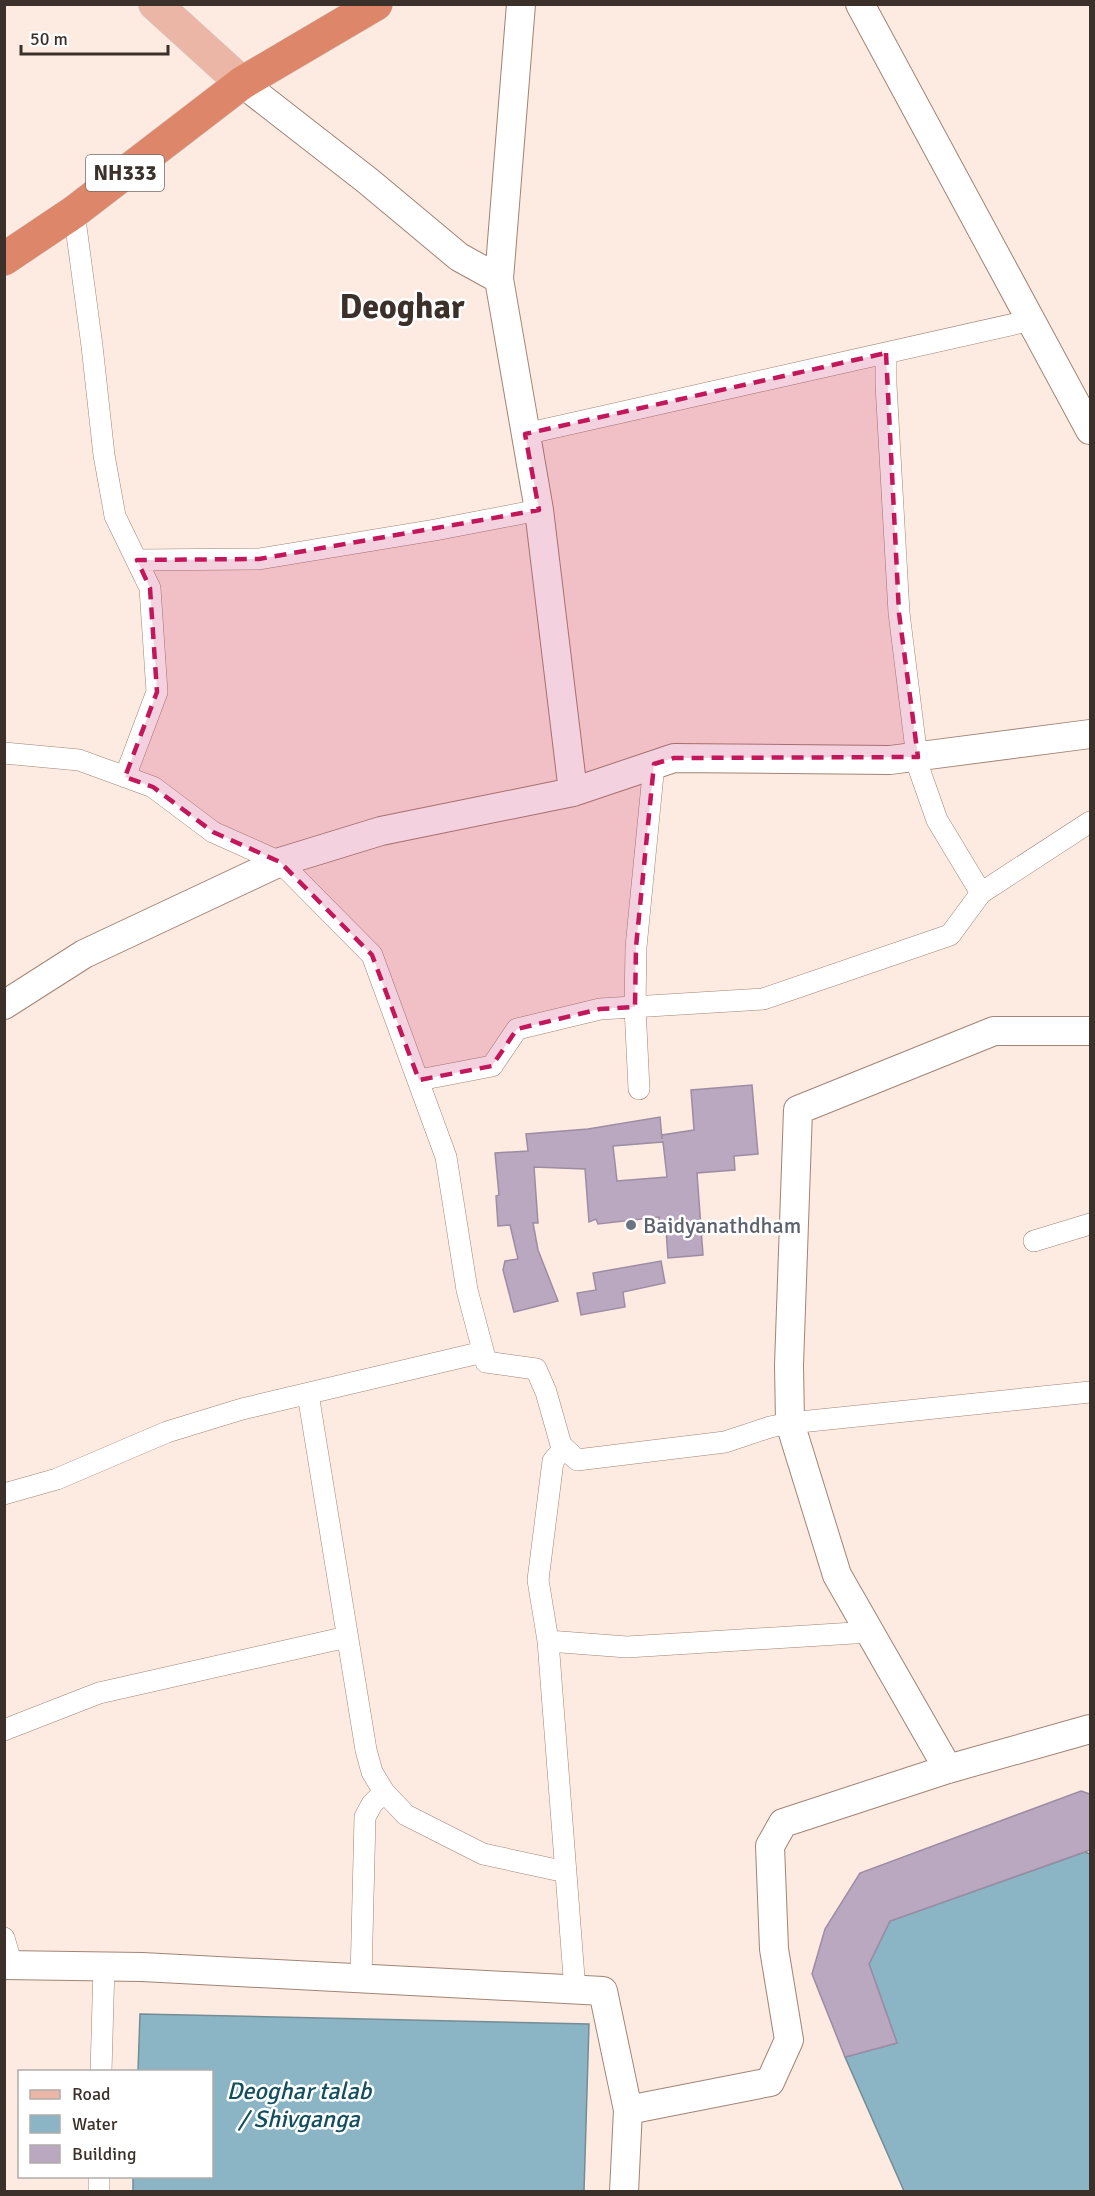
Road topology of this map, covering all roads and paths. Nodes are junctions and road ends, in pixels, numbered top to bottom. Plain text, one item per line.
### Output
1 (155, 4) edge
2 (376, 4) edge
3 (521, 4) edge
4 (860, 4) edge
5 (242, 83) junction
6 (74, 212) junction
7 (4, 259) edge
8 (499, 279) junction
9 (1032, 320) junction
10 (886, 353) junction
11 (1090, 430) edge
12 (525, 434) junction
13 (539, 510) junction
14 (137, 560) junction
15 (1090, 734) edge
16 (4, 753) edge
17 (918, 757) junction
18 (654, 764) junction
19 (125, 777) junction
20 (573, 792) junction
21 (1090, 822) edge
22 (279, 862) junction
23 (981, 892) junction
24 (4, 1005) edge
25 (635, 1007) junction
26 (1090, 1031) edge
27 (418, 1080) junction
28 (639, 1089) dead end
29 (1090, 1224) edge
30 (1034, 1241) dead end
31 (483, 1352) junction
32 (1090, 1392) edge
33 (308, 1394) junction
34 (790, 1423) junction
35 (564, 1448) junction
36 (4, 1494) edge
37 (870, 1632) junction
38 (347, 1637) junction
39 (548, 1641) junction
40 (1090, 1729) edge
41 (4, 1730) edge
42 (948, 1769) junction
43 (384, 1792) junction
44 (566, 1872) junction
45 (4, 1938) edge
46 (8, 1965) edge
47 (104, 1966) junction
48 (361, 1978) junction
49 (575, 1990) junction
50 (101, 2070) edge
51 (628, 2110) junction
52 (624, 2192) edge

1 - 5 main road
2 - 5 highway, NH333
3 - 8 street
4 - 9 street
5 - 6 highway, NH333
5 - 8 street
6 - 7 highway, NH333
6 - 14 street
8 - 12 street
9 - 10 street
9 - 11 street
10 - 12 street
10 - 17 street
12 - 13 street
13 - 14 street
13 - 20 street
14 - 19 street
15 - 17 street
16 - 19 street
17 - 18 street
17 - 23 street
18 - 20 street
18 - 25 street
19 - 22 street
20 - 22 street
21 - 23 street
22 - 24 street
22 - 27 street
23 - 25 street
25 - 27 street
25 - 28 street
26 - 34 street
27 - 31 street
29 - 30 street
31 - 33 street
31 - 35 street
32 - 34 street
33 - 36 street
33 - 38 street
34 - 35 street
34 - 37 street
35 - 39 street
37 - 39 street
37 - 42 street
38 - 41 street
38 - 43 street
39 - 44 street
40 - 42 street
42 - 51 street
43 - 44 street
43 - 48 street
44 - 49 street
45 - 46 street
46 - 47 street
47 - 48 street
47 - 50 street
48 - 49 street
49 - 51 street
51 - 52 street

